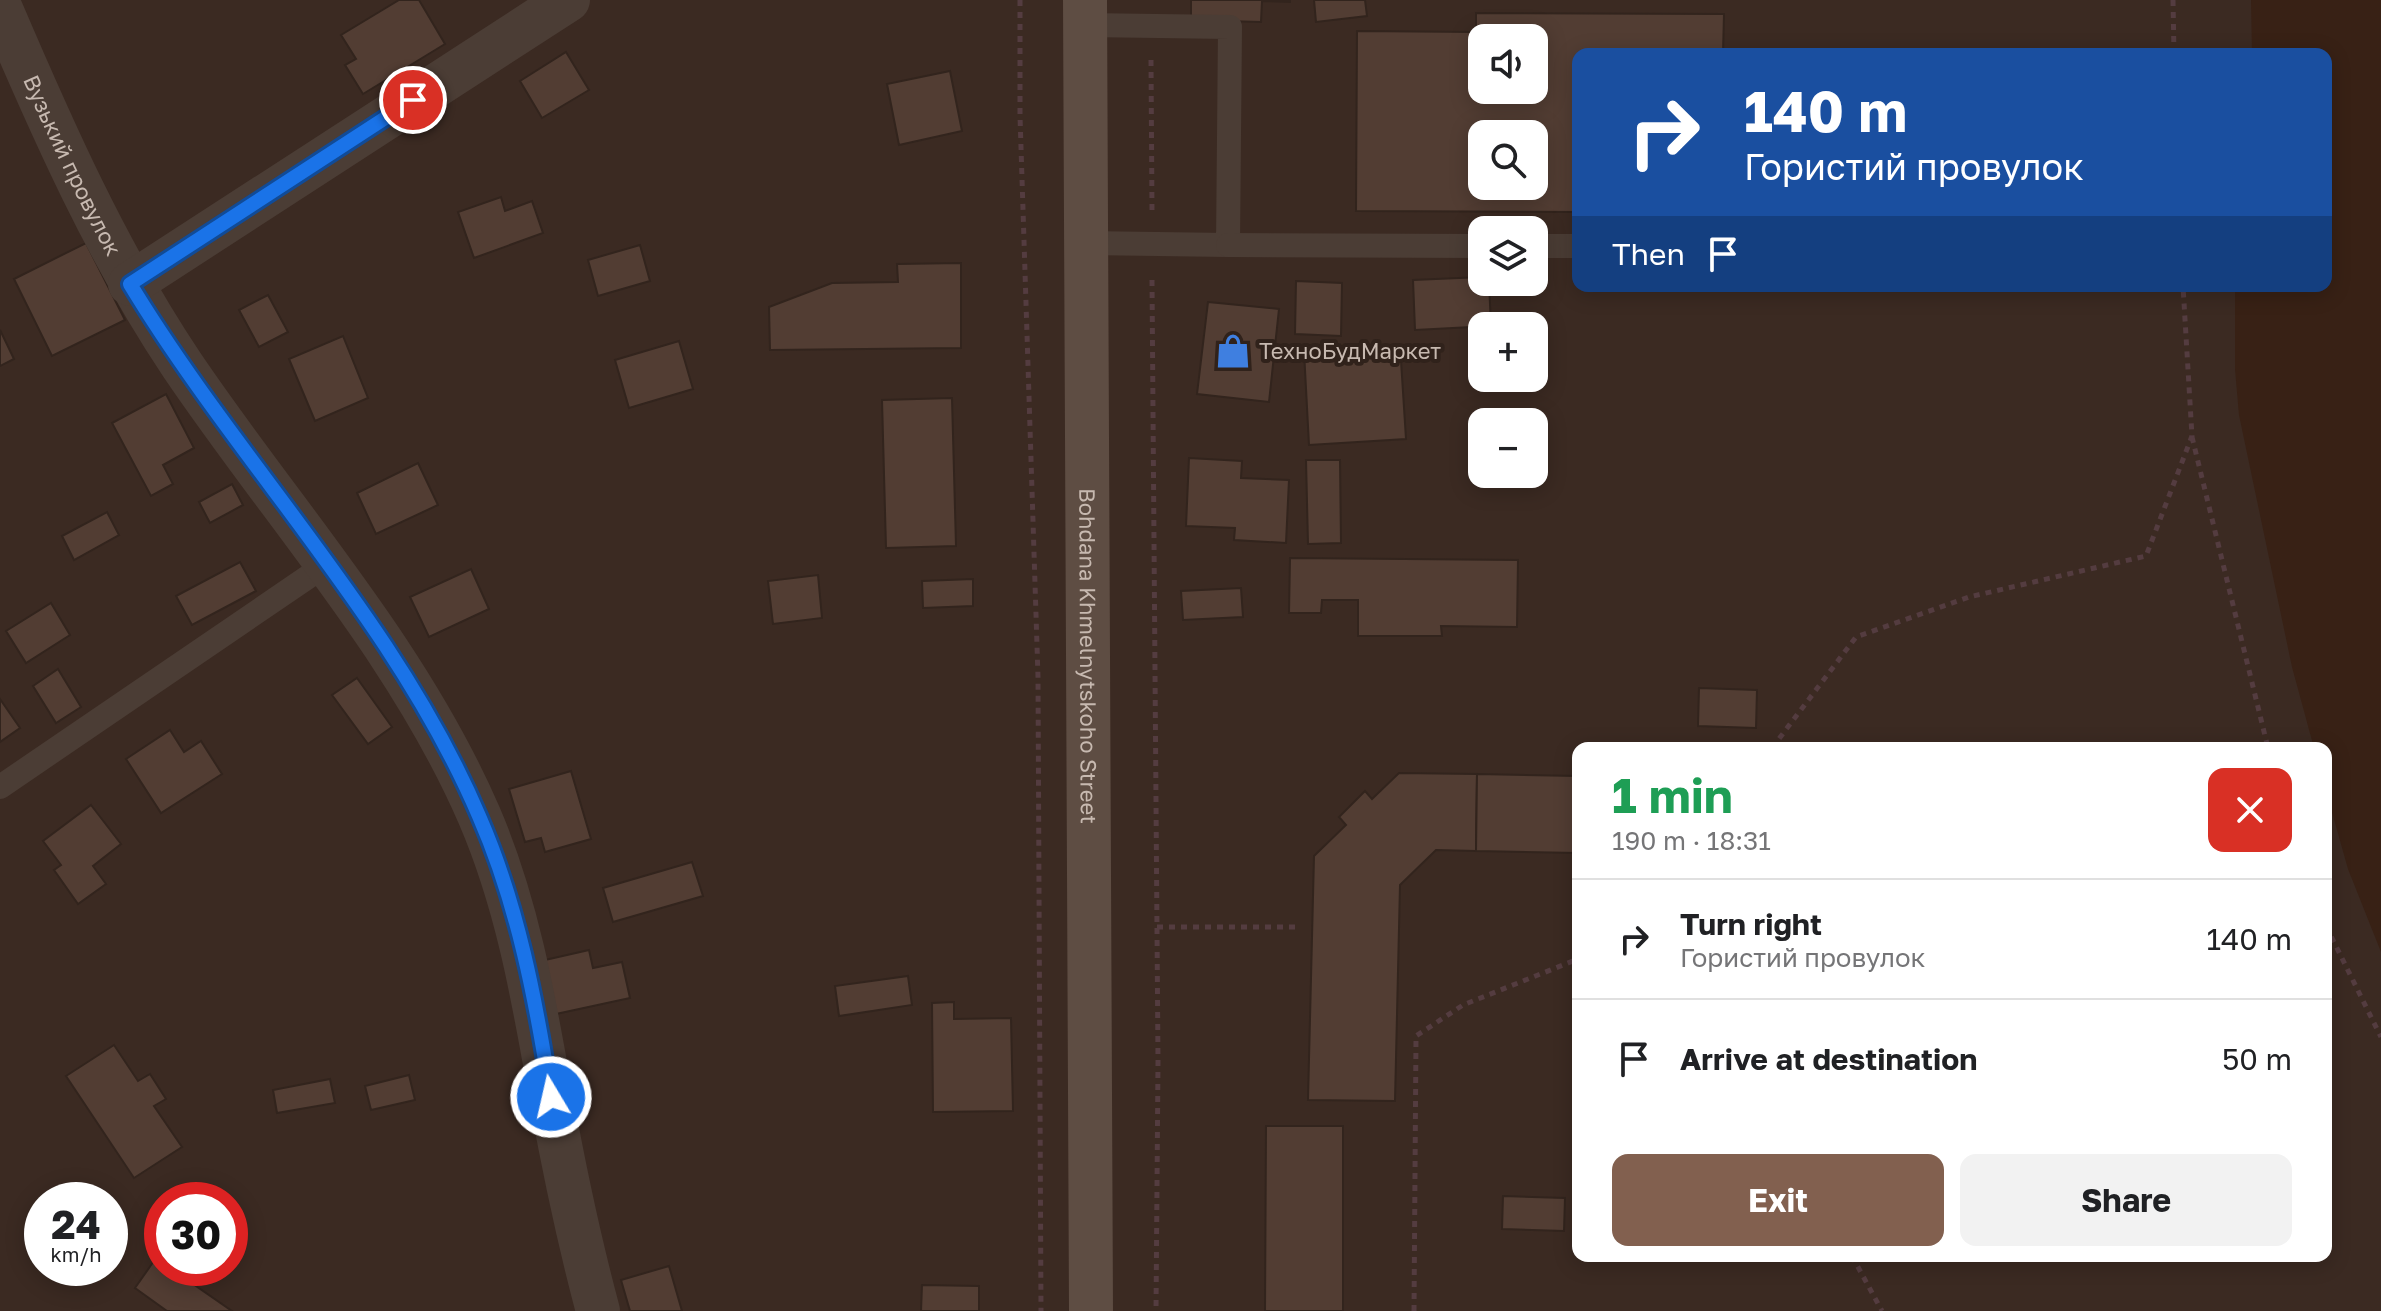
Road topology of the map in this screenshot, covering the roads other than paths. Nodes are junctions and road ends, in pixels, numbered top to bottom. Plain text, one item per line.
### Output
1 (568, 0) edge
2 (0, 7) edge
3 (1085, 13) edge
4 (1086, 243) junction
5 (1228, 245) junction
6 (1468, 246) edge
7 (1548, 246) edge
8 (1572, 246) edge
9 (130, 284) junction
10 (327, 564) junction
11 (0, 787) edge
12 (598, 1311) edge
13 (1091, 1311) edge

1 - 9 street
2 - 9 street, Вузький провулок
3 - 4 main road, Bohdana Khmelnytskoho Street
3 - 5 lane
4 - 5 lane
4 - 13 main road, Bohdana Khmelnytskoho Street
5 - 6 lane
7 - 8 lane
9 - 10 street, Вузький провулок
10 - 11 lane
10 - 12 street, Вузький провулок

